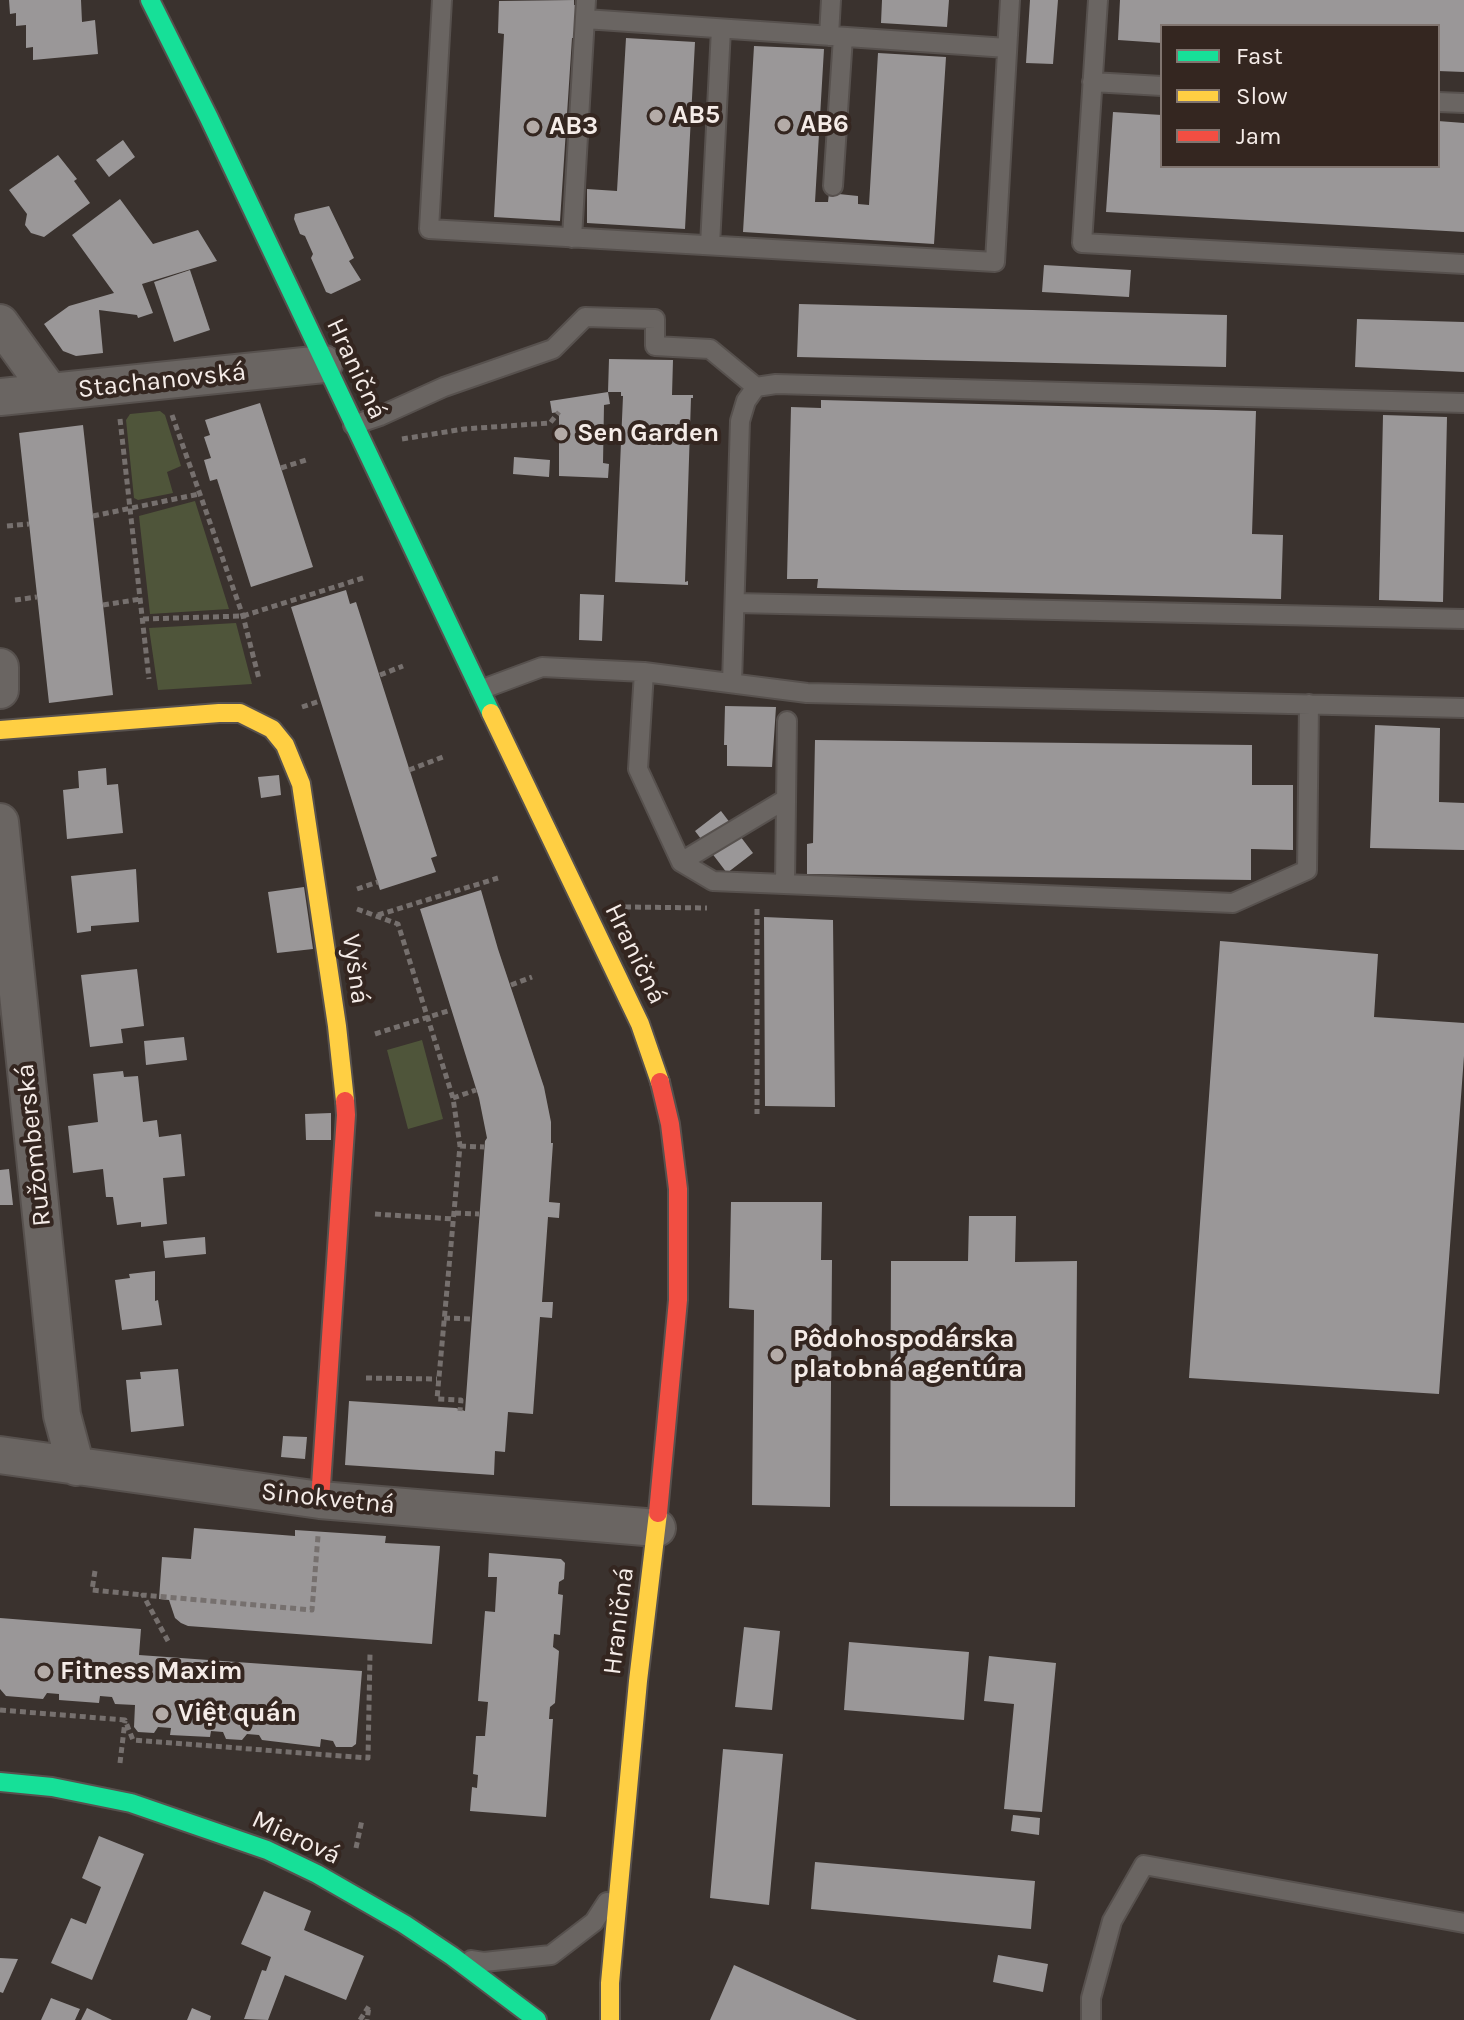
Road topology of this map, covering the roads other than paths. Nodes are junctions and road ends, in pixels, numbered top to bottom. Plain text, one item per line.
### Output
1 (150, 0) edge
2 (442, 0) edge
3 (586, 0) edge
4 (831, 0) edge
5 (1010, 0) edge
6 (1098, 0) edge
7 (585, 19) junction
8 (721, 29) junction
9 (836, 37) junction
10 (1007, 48) junction
11 (1092, 82) junction
12 (1160, 86) edge
13 (1440, 102) edge
14 (1464, 103) edge
15 (833, 186) dead end
16 (572, 238) junction
17 (710, 245) junction
18 (1464, 264) edge
19 (0, 323) edge
20 (324, 364) junction
21 (756, 387) junction
22 (50, 392) junction
23 (0, 397) edge
24 (1464, 403) edge
25 (353, 425) junction
26 (735, 603) junction
27 (1464, 619) edge
28 (0, 667) edge
29 (644, 672) junction
30 (732, 683) junction
31 (0, 690) edge
32 (480, 690) junction
33 (1309, 704) junction
34 (1464, 708) edge
35 (787, 721) dead end
36 (0, 730) edge
37 (786, 799) junction
38 (0, 822) edge
39 (681, 862) junction
40 (785, 884) junction
41 (0, 1455) edge
42 (76, 1467) junction
43 (320, 1500) junction
44 (657, 1528) junction
45 (0, 1782) edge
46 (620, 1883) junction
47 (1464, 1923) edge
48 (452, 1956) junction
49 (537, 2020) edge
50 (610, 2020) edge
51 (1091, 2020) edge

1 - 20 street, Hraničná
2 - 16 lane
3 - 7 lane
4 - 9 lane
5 - 10 lane
6 - 11 lane
7 - 8 lane
7 - 16 lane
8 - 9 lane
8 - 17 lane
9 - 10 lane
9 - 15 lane
10 - 17 lane
11 - 12 lane
11 - 18 lane
13 - 14 lane
16 - 17 lane
19 - 22 street
20 - 22 street, Stachanovská
20 - 25 street, Hraničná
21 - 24 lane
21 - 25 lane
21 - 26 lane
22 - 23 street, Stachanovská
25 - 32 street, Hraničná
26 - 27 lane
26 - 30 lane
28 - 31 street
29 - 30 lane
29 - 32 lane
29 - 39 lane
30 - 33 lane
32 - 44 street, Hraničná
33 - 34 lane
33 - 40 lane
35 - 37 lane
36 - 43 street, Vyšná
37 - 39 lane
37 - 40 lane
38 - 42 street, Ružomberská
39 - 40 lane
41 - 42 street, Sinokvetná
42 - 43 street, Sinokvetná
43 - 44 street, Sinokvetná
44 - 46 street, Hraničná
45 - 48 street, Mierová
46 - 48 lane
46 - 50 street, Hraničná
47 - 51 lane
48 - 49 street, Mierová

